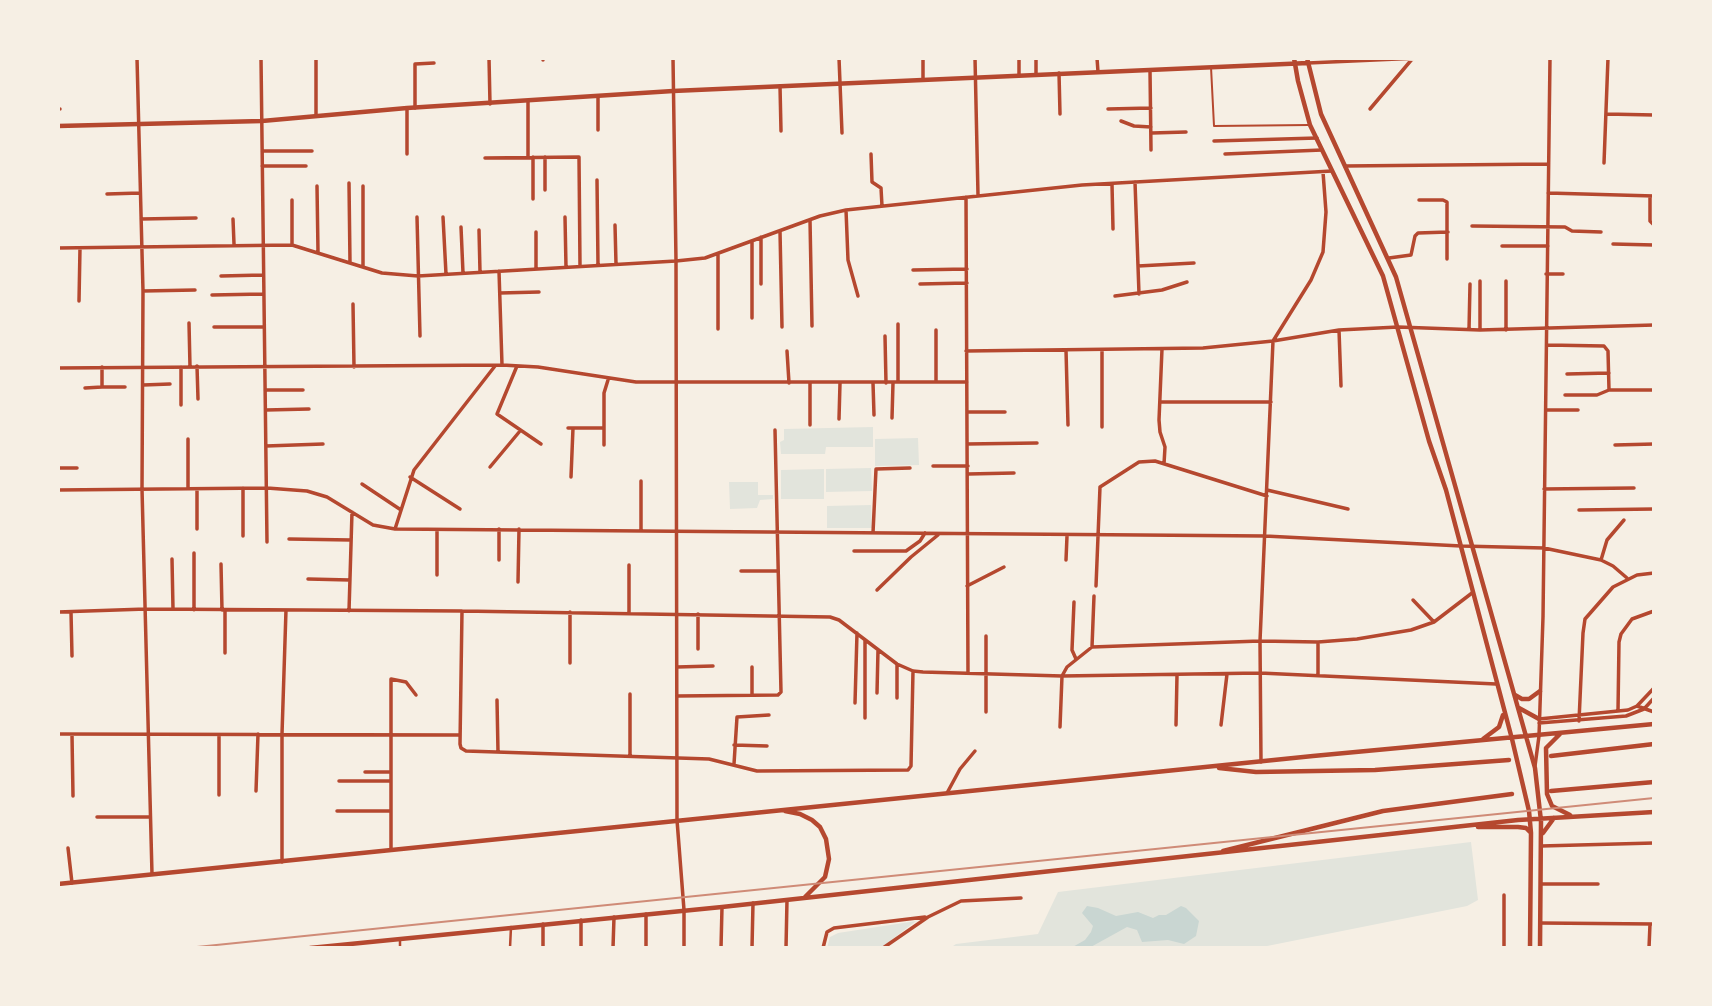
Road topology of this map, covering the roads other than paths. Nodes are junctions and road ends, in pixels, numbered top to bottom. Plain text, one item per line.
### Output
1 (137, 58) edge
2 (261, 58) edge
3 (489, 58) edge
4 (673, 58) edge
5 (839, 58) edge
6 (923, 58) edge
7 (975, 58) edge
8 (1019, 58) edge
9 (1036, 58) edge
10 (1097, 58) edge
11 (1413, 58) edge
12 (1420, 58) edge
13 (1550, 58) edge
14 (1608, 58) edge
15 (316, 60) dead end
16 (1308, 60) edge
17 (1294, 61) edge
18 (434, 63) dead end
19 (1212, 67) junction
20 (1150, 70) junction
21 (1097, 72) junction
22 (1059, 73) junction
23 (1036, 74) junction
24 (1019, 75) junction
25 (975, 77) junction
26 (923, 79) junction
27 (840, 83) junction
28 (780, 86) junction
29 (673, 91) junction
30 (598, 97) junction
31 (528, 102) junction
32 (490, 104) junction
33 (407, 108) junction
34 (415, 108) junction
35 (1151, 108) junction
36 (1108, 109) dead end
37 (1370, 109) dead end
38 (1060, 114) dead end
39 (1606, 114) junction
40 (1654, 114) edge
41 (316, 116) junction
42 (262, 121) junction
43 (1121, 121) dead end
44 (1310, 125) junction
45 (58, 126) edge
46 (138, 126) junction
47 (1152, 127) junction
48 (598, 130) dead end
49 (781, 131) dead end
50 (842, 132) dead end
51 (1185, 132) dead end
52 (1152, 133) junction
53 (1317, 138) junction
54 (1214, 141) dead end
55 (1152, 150) dead end
56 (1322, 150) junction
57 (262, 151) junction
58 (313, 151) dead end
59 (407, 154) dead end
60 (871, 154) dead end
61 (1225, 154) dead end
62 (531, 157) junction
63 (545, 157) junction
64 (485, 158) dead end
65 (1604, 163) dead end
66 (1548, 164) junction
67 (262, 166) junction
68 (306, 166) dead end
69 (1345, 166) junction
70 (1332, 171) junction
71 (1323, 172) junction
72 (597, 180) dead end
73 (1135, 182) junction
74 (349, 183) dead end
75 (1112, 184) junction
76 (317, 186) dead end
77 (363, 186) dead end
78 (545, 190) dead end
79 (1548, 192) junction
80 (140, 193) junction
81 (107, 194) dead end
82 (978, 195) junction
83 (1652, 196) edge
84 (966, 197) junction
85 (533, 199) dead end
86 (292, 200) dead end
87 (1419, 200) dead end
88 (883, 206) junction
89 (846, 211) junction
90 (417, 217) dead end
91 (443, 217) dead end
92 (565, 217) dead end
93 (196, 218) dead end
94 (141, 219) junction
95 (233, 219) dead end
96 (810, 220) junction
97 (615, 225) dead end
98 (1654, 225) edge
99 (1472, 226) dead end
100 (461, 227) dead end
101 (1548, 228) junction
102 (1113, 229) dead end
103 (479, 230) dead end
104 (780, 231) junction
105 (536, 232) dead end
106 (1448, 232) junction
107 (1601, 232) dead end
108 (761, 237) junction
109 (752, 241) junction
110 (234, 244) junction
111 (262, 244) junction
112 (1614, 244) dead end
113 (292, 245) junction
114 (1654, 245) edge
115 (1502, 246) dead end
116 (1548, 246) junction
117 (142, 247) junction
118 (58, 248) edge
119 (80, 248) junction
120 (318, 252) junction
121 (718, 254) junction
122 (1389, 258) junction
123 (1447, 259) dead end
124 (676, 261) junction
125 (350, 263) junction
126 (616, 264) junction
127 (1194, 264) dead end
128 (598, 265) junction
129 (580, 266) junction
130 (1138, 266) junction
131 (363, 267) junction
132 (566, 267) junction
133 (536, 269) junction
134 (968, 269) junction
135 (913, 270) dead end
136 (499, 271) junction
137 (480, 272) junction
138 (463, 273) junction
139 (446, 274) junction
140 (1546, 274) junction
141 (1563, 274) dead end
142 (263, 275) junction
143 (220, 276) dead end
144 (418, 276) junction
145 (1480, 281) dead end
146 (1506, 281) dead end
147 (967, 282) junction
148 (1188, 282) dead end
149 (761, 284) dead end
150 (920, 284) dead end
151 (1470, 284) dead end
152 (195, 290) dead end
153 (143, 291) junction
154 (539, 292) dead end
155 (500, 293) junction
156 (264, 294) junction
157 (1139, 294) junction
158 (212, 295) dead end
159 (858, 296) dead end
160 (1115, 296) dead end
161 (79, 301) dead end
162 (354, 303) dead end
163 (752, 318) dead end
164 (189, 323) dead end
165 (898, 324) dead end
166 (1654, 325) edge
167 (812, 326) dead end
168 (214, 327) dead end
169 (264, 327) junction
170 (782, 327) dead end
171 (1398, 327) junction
172 (1409, 328) junction
173 (1547, 328) junction
174 (718, 329) dead end
175 (936, 330) dead end
176 (1339, 330) junction
177 (1469, 330) junction
178 (1480, 330) junction
179 (1506, 330) junction
180 (420, 336) dead end
181 (885, 336) dead end
182 (1273, 341) junction
183 (1547, 345) junction
184 (1162, 349) junction
185 (1066, 350) junction
186 (1102, 350) junction
187 (787, 351) dead end
188 (967, 351) junction
189 (495, 365) junction
190 (502, 365) junction
191 (142, 366) junction
192 (190, 366) junction
193 (197, 366) junction
194 (354, 366) junction
195 (517, 366) junction
196 (102, 367) junction
197 (181, 367) junction
198 (265, 367) junction
199 (58, 368) edge
200 (1609, 373) junction
201 (1567, 374) dead end
202 (608, 380) junction
203 (895, 382) junction
204 (936, 382) junction
205 (967, 382) junction
206 (676, 383) junction
207 (789, 383) junction
208 (810, 383) junction
209 (840, 383) junction
210 (873, 383) junction
211 (886, 383) junction
212 (170, 384) dead end
213 (143, 385) junction
214 (1341, 386) dead end
215 (102, 387) junction
216 (125, 387) dead end
217 (85, 388) dead end
218 (265, 390) junction
219 (303, 390) dead end
220 (1609, 390) junction
221 (1654, 390) edge
222 (1565, 395) dead end
223 (198, 399) dead end
224 (1161, 402) junction
225 (1271, 402) junction
226 (181, 405) dead end
227 (309, 409) dead end
228 (266, 410) junction
229 (1546, 410) junction
230 (1578, 410) dead end
231 (967, 412) junction
232 (1005, 412) dead end
233 (874, 415) dead end
234 (892, 418) dead end
235 (839, 419) dead end
236 (810, 425) dead end
237 (1068, 425) dead end
238 (1102, 427) dead end
239 (604, 428) junction
240 (775, 430) dead end
241 (520, 431) junction
242 (188, 439) dead end
243 (1037, 443) dead end
244 (323, 444) dead end
245 (541, 444) dead end
246 (967, 444) junction
247 (1654, 444) edge
248 (604, 445) dead end
249 (1615, 445) dead end
250 (266, 446) junction
251 (1164, 464) junction
252 (968, 466) junction
253 (489, 467) dead end
254 (933, 467) dead end
255 (58, 468) edge
256 (77, 468) dead end
257 (910, 468) dead end
258 (1014, 473) dead end
259 (968, 474) junction
260 (410, 477) junction
261 (570, 477) dead end
262 (641, 481) dead end
263 (362, 484) dead end
264 (243, 488) junction
265 (267, 488) junction
266 (1634, 488) dead end
267 (142, 489) junction
268 (188, 489) junction
269 (197, 489) junction
270 (1544, 489) junction
271 (58, 490) edge
272 (1267, 490) junction
273 (1267, 496) junction
274 (460, 509) dead end
275 (1348, 509) dead end
276 (1654, 509) edge
277 (401, 510) junction
278 (1579, 510) dead end
279 (352, 512) junction
280 (1624, 520) dead end
281 (197, 529) dead end
282 (395, 529) junction
283 (499, 529) junction
284 (519, 529) junction
285 (437, 530) junction
286 (641, 530) junction
287 (677, 530) junction
288 (777, 532) junction
289 (873, 533) junction
290 (925, 534) junction
291 (940, 534) junction
292 (967, 534) junction
293 (243, 536) dead end
294 (1067, 536) junction
295 (1097, 536) junction
296 (1265, 536) junction
297 (289, 539) dead end
298 (351, 540) junction
299 (267, 542) dead end
300 (1461, 546) junction
301 (1474, 547) junction
302 (1544, 548) junction
303 (854, 551) dead end
304 (194, 553) dead end
305 (172, 559) dead end
306 (499, 559) dead end
307 (1066, 559) dead end
308 (1601, 560) junction
309 (221, 564) dead end
310 (629, 565) dead end
311 (1004, 567) dead end
312 (741, 571) dead end
313 (778, 571) junction
314 (1654, 573) edge
315 (437, 575) dead end
316 (1627, 578) junction
317 (308, 579) dead end
318 (350, 580) junction
319 (517, 582) dead end
320 (967, 586) junction
321 (1096, 586) dead end
322 (877, 590) dead end
323 (1472, 593) junction
324 (1094, 596) dead end
325 (1413, 600) dead end
326 (1074, 602) dead end
327 (146, 609) junction
328 (173, 609) junction
329 (194, 610) junction
330 (223, 610) junction
331 (286, 610) junction
332 (349, 611) junction
333 (462, 611) junction
334 (1654, 611) edge
335 (58, 612) edge
336 (71, 612) junction
337 (570, 612) junction
338 (628, 613) junction
339 (676, 614) junction
340 (698, 614) junction
341 (778, 616) junction
342 (1434, 622) junction
343 (857, 634) junction
344 (986, 636) dead end
345 (865, 640) junction
346 (1260, 640) junction
347 (1318, 642) junction
348 (1092, 647) junction
349 (698, 649) dead end
350 (878, 650) junction
351 (225, 653) dead end
352 (72, 656) dead end
353 (1076, 659) junction
354 (570, 663) dead end
355 (897, 664) junction
356 (713, 666) dead end
357 (677, 667) junction
358 (752, 667) dead end
359 (913, 671) junction
360 (968, 673) junction
361 (986, 673) junction
362 (1259, 673) junction
363 (1227, 674) junction
364 (1318, 674) junction
365 (1177, 675) junction
366 (1062, 676) junction
367 (1496, 684) junction
368 (1654, 688) edge
369 (1540, 691) junction
370 (877, 693) dead end
371 (630, 694) dead end
372 (416, 695) dead end
373 (752, 695) junction
374 (1514, 695) junction
375 (677, 696) junction
376 (897, 698) dead end
377 (1654, 698) edge
378 (497, 700) dead end
379 (855, 703) dead end
380 (1637, 706) junction
381 (1502, 707) junction
382 (1518, 708) junction
383 (1630, 709) junction
384 (1644, 709) junction
385 (1618, 711) junction
386 (986, 712) dead end
387 (1654, 712) edge
388 (769, 715) dead end
389 (1579, 715) junction
390 (1626, 716) junction
391 (864, 719) dead end
392 (1539, 721) junction
393 (1579, 721) junction
394 (1654, 724) edge
395 (1176, 725) dead end
396 (1221, 725) dead end
397 (1060, 727) dead end
398 (1620, 728) junction
399 (58, 734) edge
400 (72, 734) junction
401 (258, 734) junction
402 (282, 734) junction
403 (1561, 734) junction
404 (219, 735) junction
405 (391, 735) junction
406 (460, 735) junction
407 (149, 736) junction
408 (1539, 736) junction
409 (1526, 737) junction
410 (1512, 738) junction
411 (1480, 740) junction
412 (1654, 744) edge
413 (734, 745) junction
414 (767, 746) dead end
415 (975, 751) dead end
416 (498, 752) junction
417 (629, 756) junction
418 (1551, 756) dead end
419 (678, 758) junction
420 (1509, 760) dead end
421 (1261, 762) junction
422 (734, 764) junction
423 (1211, 767) junction
424 (1535, 768) junction
425 (365, 772) dead end
426 (390, 772) junction
427 (339, 781) dead end
428 (390, 781) junction
429 (1654, 782) edge
430 (256, 791) dead end
431 (1551, 791) dead end
432 (946, 794) junction
433 (1512, 794) dead end
434 (219, 795) dead end
435 (73, 796) dead end
436 (778, 810) junction
437 (337, 811) dead end
438 (390, 811) junction
439 (1654, 812) edge
440 (1572, 816) junction
441 (97, 817) dead end
442 (150, 817) junction
443 (1557, 817) junction
444 (1541, 818) junction
445 (1530, 819) junction
446 (677, 820) junction
447 (1470, 826) junction
448 (1531, 833) junction
449 (1541, 838) junction
450 (1654, 843) edge
451 (1541, 846) junction
452 (68, 848) dead end
453 (391, 850) junction
454 (1215, 854) junction
455 (282, 862) junction
456 (152, 875) junction
457 (72, 883) junction
458 (58, 884) edge
459 (1541, 884) junction
460 (1598, 884) dead end
461 (1504, 895) dead end
462 (804, 898) junction
463 (1021, 898) dead end
464 (787, 900) junction
465 (753, 903) junction
466 (722, 907) junction
467 (684, 910) junction
468 (646, 914) junction
469 (614, 917) junction
470 (928, 917) junction
471 (581, 920) junction
472 (1540, 923) junction
473 (543, 924) junction
474 (1652, 924) edge
475 (511, 927) junction
476 (400, 939) junction
477 (371, 942) junction
478 (333, 947) edge
479 (310, 948) edge
480 (371, 948) edge
481 (400, 948) edge
482 (510, 948) edge
483 (543, 948) edge
484 (581, 948) edge
485 (614, 948) edge
486 (646, 948) edge
487 (684, 948) edge
488 (721, 948) edge
489 (752, 948) edge
490 (786, 948) edge
491 (823, 948) edge
492 (883, 948) edge
493 (1397, 948) edge
494 (1476, 948) edge
495 (1504, 948) edge
496 (1530, 948) edge
497 (1540, 948) edge
498 (1649, 948) edge

1 - 46 street
2 - 42 street
3 - 32 street
4 - 29 street
5 - 27 street
6 - 26 street
7 - 25 street
8 - 24 street
9 - 23 street
10 - 21 street
11 - 12 street
11 - 16 street
11 - 37 street
13 - 66 street
14 - 39 street
15 - 41 street
16 - 17 main road
16 - 69 main road
17 - 19 main road
17 - 44 main road
18 - 34 street
19 - 20 main road
19 - 44 lane
20 - 21 main road
20 - 35 street
21 - 22 main road
22 - 23 main road
22 - 38 street
23 - 24 main road
24 - 25 main road
25 - 26 main road
25 - 82 street
26 - 27 main road
27 - 28 main road
27 - 50 street
28 - 29 main road
28 - 49 street
29 - 30 main road
29 - 124 street
30 - 31 main road
30 - 48 street
31 - 32 main road
31 - 62 street
32 - 34 main road
33 - 34 main road
33 - 41 main road
33 - 59 street
35 - 36 street
35 - 47 street
39 - 40 street
39 - 65 street
41 - 42 main road
42 - 46 main road
42 - 57 street
43 - 47 street
44 - 53 main road
45 - 46 main road
46 - 80 street
47 - 52 street
51 - 52 street
52 - 55 street
53 - 54 street
53 - 56 main road
56 - 61 street
56 - 70 main road
57 - 58 street
57 - 67 street
60 - 88 street
62 - 63 street
62 - 64 street
62 - 85 street
63 - 78 street
63 - 129 street
66 - 69 street
66 - 79 street
67 - 68 street
67 - 111 street
69 - 122 main road
70 - 71 street
70 - 171 main road
71 - 73 street
71 - 182 street
72 - 128 street
73 - 75 street
73 - 130 street
74 - 125 street
75 - 82 street
75 - 102 street
76 - 120 street
77 - 131 street
79 - 83 street
79 - 101 street
80 - 81 street
80 - 94 street
82 - 84 street
83 - 98 street
84 - 88 street
84 - 134 street
86 - 113 street
87 - 106 street
88 - 89 street
89 - 96 street
89 - 159 street
90 - 144 street
91 - 139 street
92 - 132 street
93 - 94 street
94 - 117 street
95 - 110 street
96 - 104 street
96 - 167 street
97 - 126 street
99 - 101 street
100 - 138 street
101 - 107 street
101 - 116 street
103 - 137 street
104 - 108 street
104 - 170 street
105 - 133 street
106 - 122 street
106 - 123 street
108 - 109 street
108 - 149 street
109 - 121 street
109 - 163 street
110 - 111 street
110 - 117 street
111 - 113 street
111 - 142 street
112 - 114 street
113 - 120 street
115 - 116 street
116 - 140 street
117 - 119 street
117 - 153 street
118 - 119 street
119 - 161 street
120 - 125 street
121 - 124 street
121 - 174 street
122 - 172 main road
124 - 126 street
124 - 206 street
125 - 131 street
126 - 128 street
127 - 130 street
128 - 129 street
129 - 132 street
130 - 157 street
131 - 144 street
132 - 133 street
133 - 136 street
134 - 135 street
134 - 147 street
136 - 137 street
136 - 155 street
137 - 138 street
138 - 139 street
139 - 144 street
140 - 141 street
140 - 173 street
142 - 143 street
142 - 156 street
144 - 180 street
145 - 178 street
146 - 179 street
147 - 150 street
147 - 188 street
148 - 157 street
151 - 177 street
152 - 153 street
153 - 191 street
154 - 155 street
155 - 190 street
156 - 158 street
156 - 169 street
157 - 160 street
162 - 194 street
164 - 192 street
165 - 203 street
166 - 173 street
168 - 169 street
169 - 198 street
171 - 172 street
171 - 176 street
171 - 300 main road
172 - 177 street
172 - 301 main road
173 - 179 street
173 - 183 street
175 - 204 street
176 - 182 street
176 - 214 street
177 - 178 street
178 - 179 street
181 - 211 street
182 - 184 street
182 - 225 street
183 - 200 street
183 - 229 street
184 - 186 street
184 - 224 street
185 - 186 street
185 - 188 street
185 - 237 street
186 - 238 street
187 - 207 street
188 - 205 street
189 - 190 street
189 - 194 street
189 - 260 street
190 - 195 street
191 - 196 street
191 - 197 street
191 - 213 street
192 - 193 street
192 - 197 street
193 - 198 street
193 - 223 street
194 - 198 street
195 - 202 street
195 - 241 street
196 - 199 street
196 - 215 street
197 - 226 street
198 - 218 street
200 - 201 street
200 - 220 street
202 - 206 street
202 - 239 street
203 - 204 street
203 - 211 street
203 - 234 street
204 - 205 street
205 - 231 street
206 - 207 street
206 - 287 street
207 - 208 street
208 - 209 street
208 - 236 street
209 - 210 street
209 - 235 street
210 - 211 street
210 - 233 street
212 - 213 street
213 - 267 street
215 - 216 street
215 - 217 street
218 - 219 street
218 - 228 street
220 - 221 street
220 - 222 street
224 - 225 street
224 - 251 street
225 - 272 street
227 - 228 street
228 - 250 street
229 - 230 street
229 - 270 street
231 - 232 street
231 - 246 street
239 - 248 street
239 - 261 street
240 - 288 street
241 - 245 street
241 - 253 street
242 - 268 street
243 - 246 street
244 - 250 street
246 - 252 street
247 - 249 street
250 - 265 street
251 - 273 street
251 - 295 street
252 - 254 street
252 - 259 street
255 - 256 street
257 - 289 street
258 - 259 street
259 - 292 street
260 - 274 street
260 - 277 street
262 - 286 street
263 - 277 street
264 - 265 street
264 - 269 street
264 - 293 street
265 - 279 street
265 - 299 street
266 - 270 street
267 - 268 street
267 - 271 street
267 - 327 street
268 - 269 street
269 - 281 street
270 - 302 street
272 - 273 street
272 - 275 street
273 - 296 street
276 - 278 street
277 - 282 street
279 - 282 street
279 - 298 street
280 - 308 street
282 - 285 street
283 - 284 street
283 - 285 street
283 - 306 street
284 - 286 street
284 - 319 street
285 - 315 street
286 - 287 street
287 - 288 street
287 - 339 street
288 - 289 street
288 - 313 street
289 - 290 street
290 - 291 street
290 - 303 street
291 - 292 street
291 - 322 street
292 - 294 street
292 - 320 street
294 - 295 street
294 - 307 street
295 - 296 street
295 - 321 street
296 - 300 street
296 - 346 street
297 - 298 street
298 - 318 street
300 - 301 street
300 - 323 main road
301 - 302 street
301 - 374 main road
302 - 308 street
302 - 369 street
304 - 329 street
305 - 328 street
308 - 316 street
309 - 330 street
310 - 338 street
311 - 320 street
312 - 313 street
313 - 341 street
314 - 316 street
316 - 389 street
317 - 318 street
318 - 332 street
320 - 360 street
323 - 342 street
323 - 367 main road
324 - 348 street
325 - 342 street
326 - 353 street
327 - 328 street
327 - 336 street
327 - 407 street
328 - 329 street
329 - 330 street
330 - 331 street
330 - 351 street
331 - 332 street
331 - 402 street
332 - 333 street
333 - 337 street
333 - 406 street
334 - 385 street
335 - 336 street
336 - 352 street
337 - 338 street
337 - 354 street
338 - 339 street
339 - 340 street
339 - 357 street
340 - 341 street
340 - 349 street
341 - 343 street
341 - 373 street
342 - 347 street
343 - 345 street
343 - 379 street
344 - 361 street
345 - 350 street
345 - 391 street
346 - 347 street
346 - 348 street
346 - 362 street
347 - 364 street
348 - 353 street
350 - 355 street
350 - 370 street
353 - 366 street
355 - 359 street
355 - 376 street
356 - 357 street
357 - 375 street
358 - 373 street
359 - 360 street
359 - 422 street
360 - 361 street
361 - 366 street
361 - 386 street
362 - 363 street
362 - 364 street
362 - 421 street
363 - 365 street
363 - 396 street
364 - 367 street
365 - 366 street
365 - 395 street
366 - 397 street
367 - 381 main road
368 - 380 street
369 - 374 main road
369 - 392 street
371 - 417 street
372 - 405 street
373 - 375 street
374 - 382 main road
375 - 419 street
377 - 384 street
378 - 416 street
380 - 383 street
380 - 384 street
381 - 410 main road
381 - 411 main road
382 - 392 main road
382 - 409 main road
383 - 385 street
383 - 390 street
384 - 387 street
384 - 390 street
385 - 389 street
388 - 413 street
389 - 392 street
389 - 393 street
390 - 393 street
390 - 398 street
392 - 393 street
392 - 408 street
394 - 398 main road
398 - 403 main road
399 - 400 street
400 - 407 street
400 - 435 street
401 - 402 street
401 - 404 street
401 - 430 street
402 - 405 street
402 - 455 street
403 - 408 main road
403 - 440 main road
404 - 407 street
404 - 434 street
405 - 406 street
405 - 426 street
406 - 416 street
407 - 442 street
408 - 409 main road
408 - 424 street
409 - 410 main road
409 - 424 main road
410 - 411 main road
410 - 445 main road
411 - 421 main road
412 - 418 main road
413 - 414 street
413 - 422 street
415 - 432 street
416 - 417 street
417 - 419 street
419 - 422 street
419 - 446 street
420 - 423 main road
421 - 423 main road
423 - 432 main road
424 - 444 main road
425 - 426 street
426 - 428 street
427 - 428 street
428 - 438 street
429 - 431 main road
432 - 436 main road
433 - 454 main road
436 - 446 main road
436 - 462 main road
437 - 438 street
438 - 453 street
439 - 440 main road
440 - 443 main road
441 - 442 street
442 - 456 street
443 - 444 main road
443 - 449 main road
444 - 445 main road
444 - 449 main road
445 - 447 main road
445 - 448 main road
446 - 453 main road
446 - 467 street
447 - 448 main road
447 - 454 main road
448 - 496 main road
449 - 451 main road
450 - 451 street
451 - 459 main road
452 - 457 street
453 - 455 main road
454 - 462 main road
455 - 456 main road
456 - 457 main road
457 - 458 main road
459 - 460 street
459 - 472 main road
461 - 495 street
462 - 464 main road
463 - 470 street
464 - 465 main road
464 - 490 street
465 - 466 main road
465 - 489 street
466 - 467 main road
466 - 488 street
467 - 468 main road
467 - 487 street
468 - 469 main road
468 - 486 street
469 - 471 main road
469 - 485 street
470 - 491 street
470 - 492 street
471 - 473 main road
471 - 484 street
472 - 474 street
472 - 497 main road
473 - 475 main road
473 - 483 street
474 - 498 street
475 - 476 main road
475 - 482 street
476 - 477 main road
476 - 481 street
477 - 478 main road
477 - 480 street
478 - 479 main road
493 - 494 street

